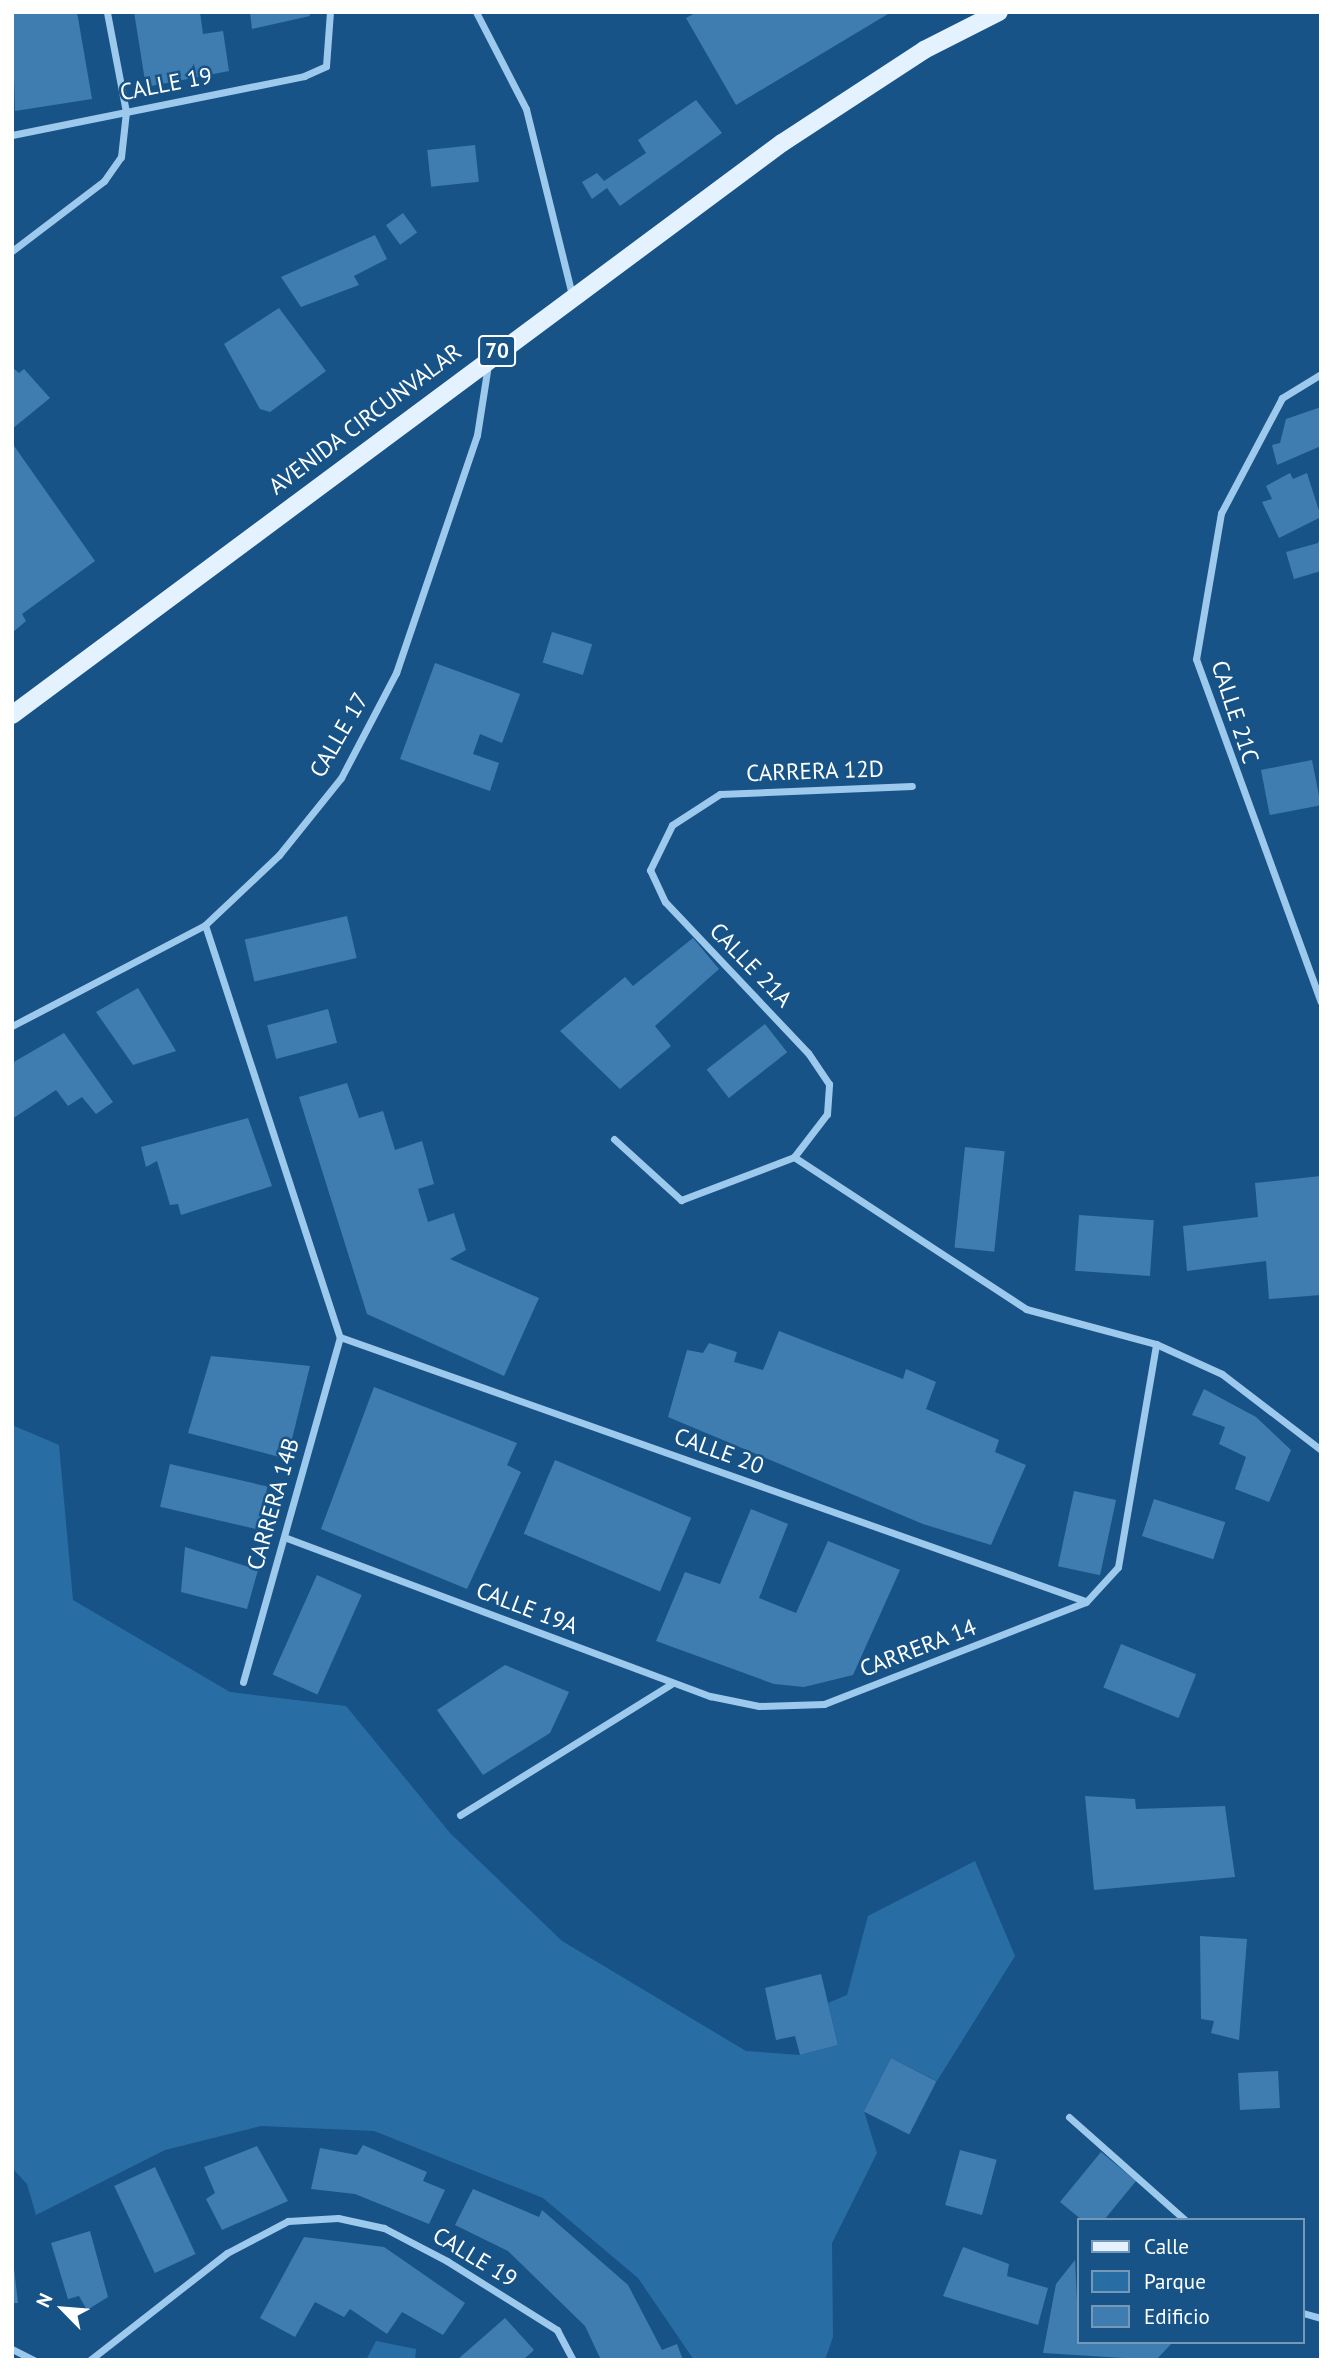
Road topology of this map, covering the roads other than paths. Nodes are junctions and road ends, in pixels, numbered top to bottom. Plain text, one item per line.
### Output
1 (107, 12) edge
2 (330, 12) edge
3 (476, 12) edge
4 (999, 12) edge
5 (126, 112) junction
6 (12, 135) edge
7 (12, 251) edge
8 (572, 295) junction
9 (489, 357) junction
10 (1321, 374) edge
11 (12, 715) edge
12 (912, 786) dead end
13 (650, 870) joint
14 (205, 925) junction
15 (1321, 1002) edge
16 (12, 1027) edge
17 (614, 1139) dead end
18 (794, 1157) junction
19 (340, 1337) junction
20 (1156, 1344) junction
21 (1321, 1450) edge
22 (284, 1537) junction
23 (1086, 1602) junction
24 (243, 1682) dead end
25 (671, 1684) junction
26 (759, 1706) joint
27 (460, 1815) dead end
28 (1069, 2117) dead end
29 (1183, 2218) edge
30 (12, 2349) edge
31 (34, 2360) edge
32 (90, 2360) edge
33 (573, 2360) edge

1 - 5 street
2 - 5 street, CALLE 19
3 - 8 street
4 - 8 main road, AVENIDA CIRCUNVALAR / 70
5 - 6 street, CALLE 19
5 - 7 street
8 - 9 main road, AVENIDA CIRCUNVALAR / 70
9 - 11 main road, AVENIDA CIRCUNVALAR / 70
9 - 14 street, CALLE 17
10 - 15 street, CALLE 21C
12 - 13 street, CARRERA 12D
13 - 18 street, CALLE 21A
14 - 16 street, CALLE 17
14 - 19 street
17 - 18 street
18 - 20 street
19 - 22 street, CARRERA 14B
19 - 23 street, CALLE 20
20 - 21 street
20 - 23 street
22 - 24 street, CARRERA 14B
22 - 25 street, CALLE 19A
23 - 26 street, CARRERA 14
25 - 26 street, CALLE 19A
25 - 27 street
28 - 29 street
30 - 31 street
32 - 33 street, CALLE 19

